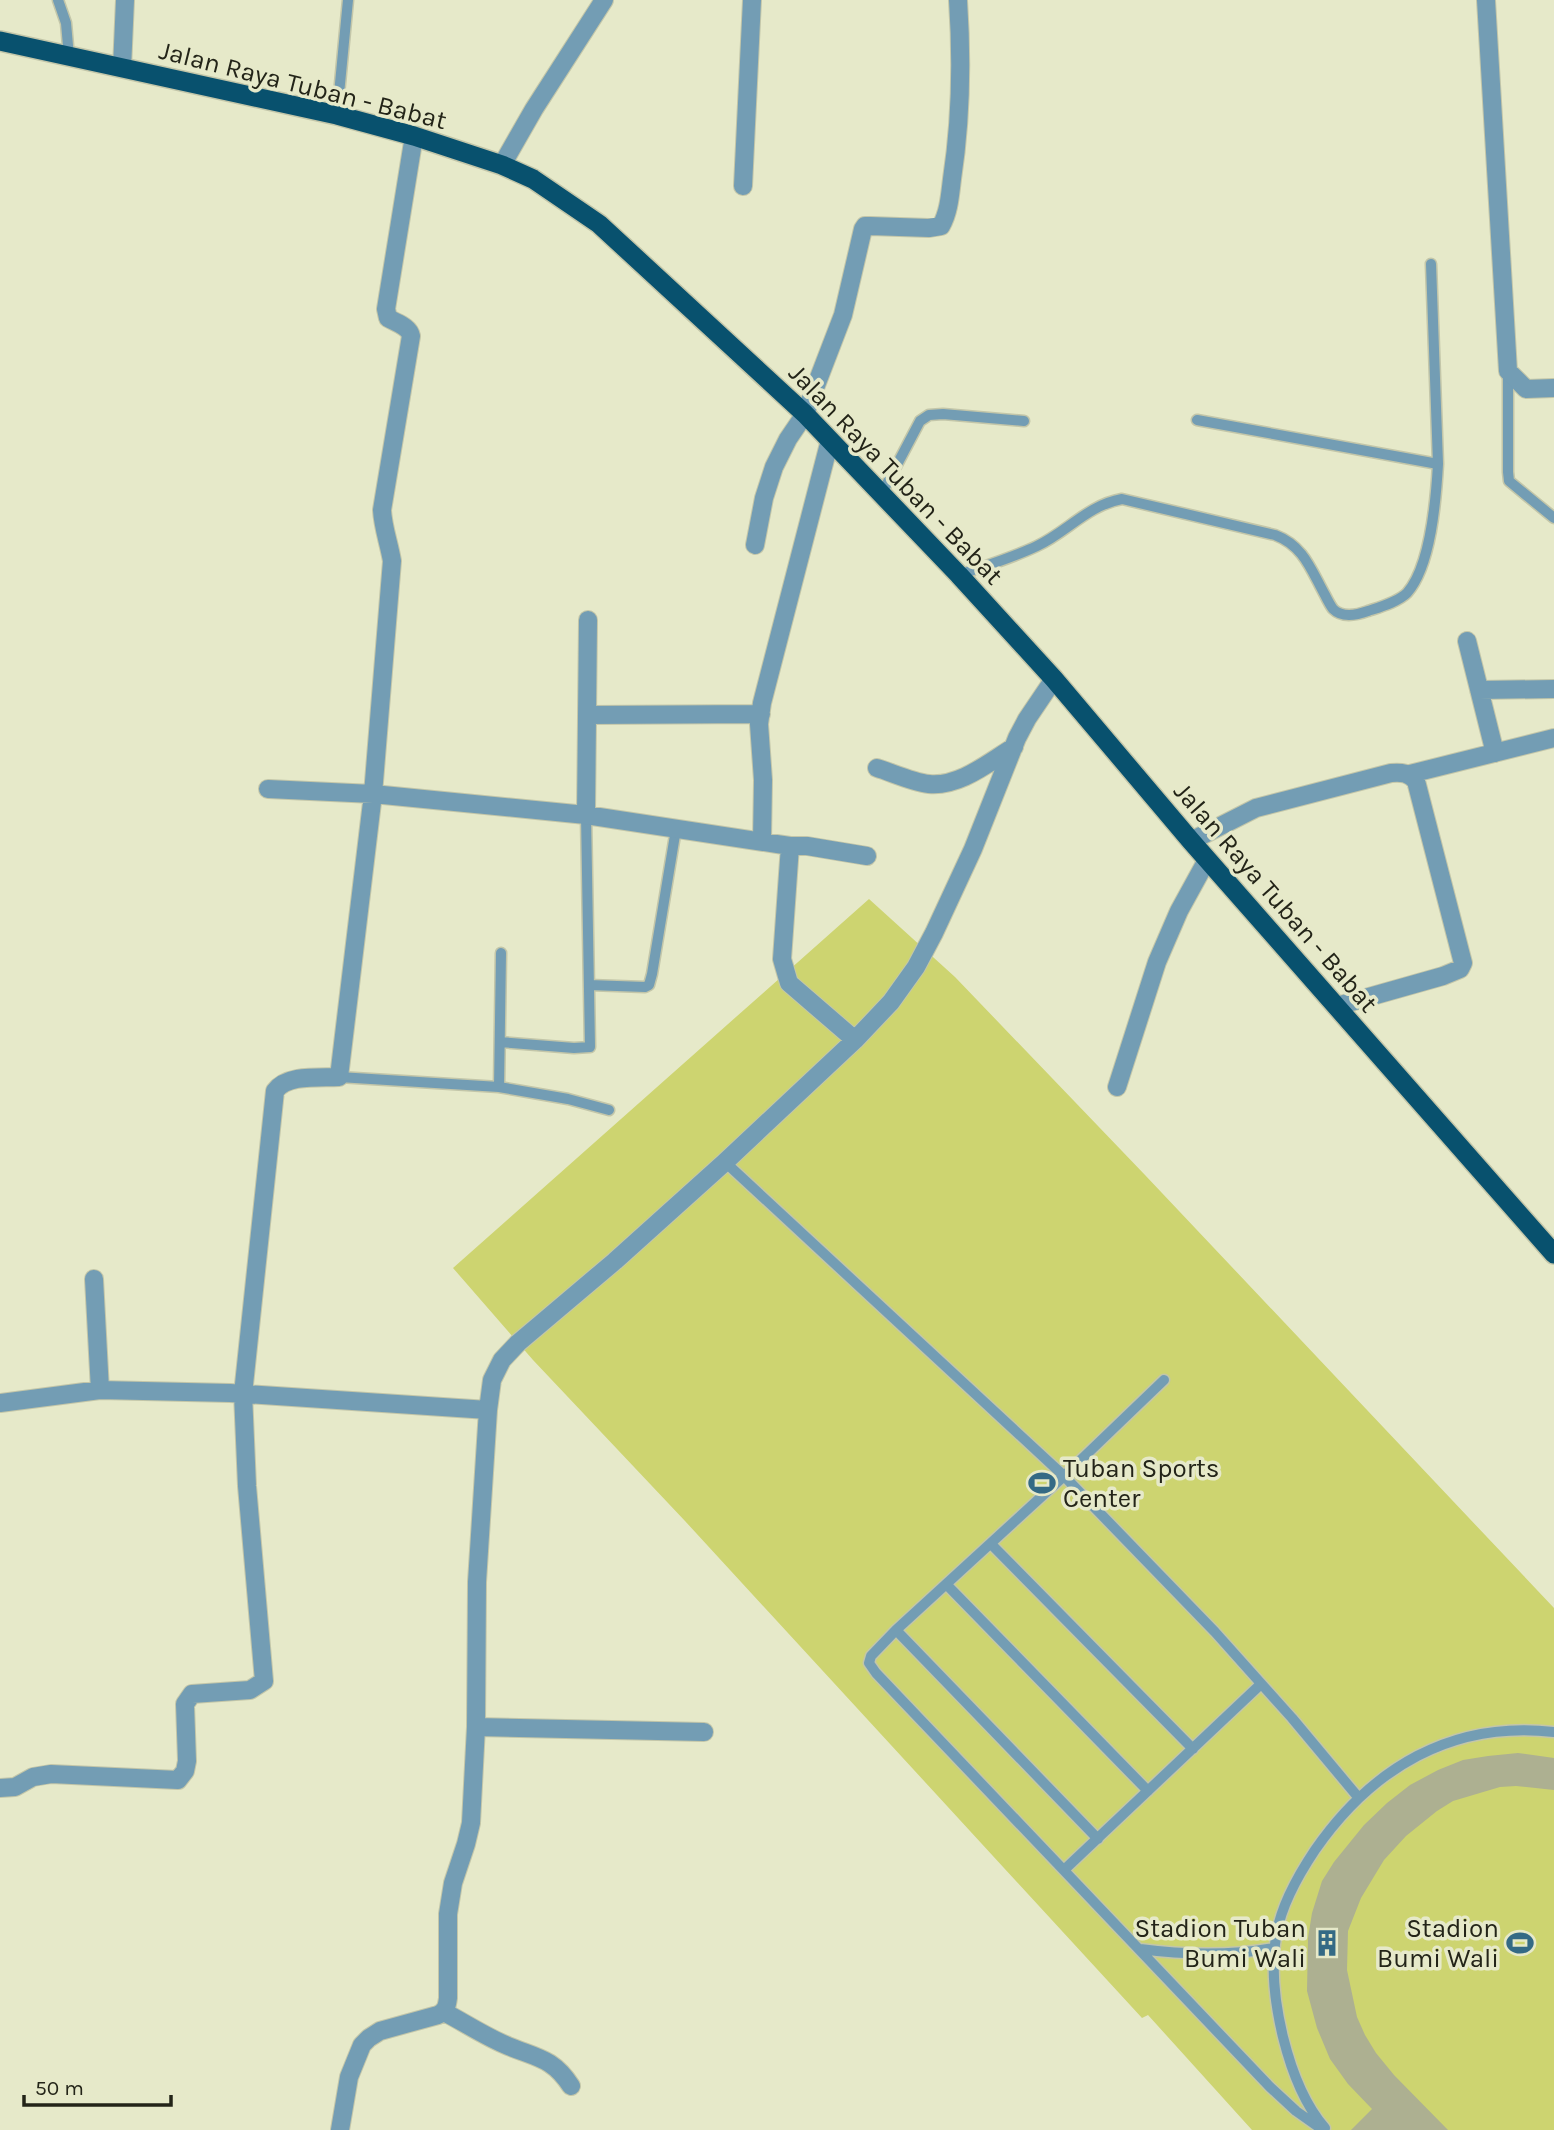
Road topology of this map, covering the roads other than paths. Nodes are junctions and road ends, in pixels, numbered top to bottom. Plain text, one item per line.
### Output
1 (58, 0) edge
2 (125, 0) edge
3 (348, 0) edge
4 (603, 0) edge
5 (752, 0) edge
6 (958, 0) edge
7 (1486, 0) edge
8 (0, 41) edge
9 (69, 57) junction
10 (122, 68) junction
11 (337, 115) junction
12 (415, 136) junction
13 (502, 165) junction
14 (743, 186) dead end
15 (1431, 264) dead end
16 (1508, 371) junction
17 (1554, 388) edge
18 (805, 414) junction
19 (1197, 420) dead end
20 (1024, 421) dead end
21 (830, 440) junction
22 (1438, 464) junction
23 (881, 495) junction
24 (1554, 518) edge
25 (755, 545) dead end
26 (960, 575) junction
27 (588, 620) dead end
28 (1467, 641) dead end
29 (1055, 678) junction
30 (1554, 689) edge
31 (1479, 690) junction
32 (761, 714) junction
33 (587, 716) junction
34 (1554, 738) edge
35 (1014, 747) junction
36 (1495, 752) junction
37 (877, 768) dead end
38 (1410, 774) junction
39 (268, 789) dead end
40 (373, 794) junction
41 (586, 815) junction
42 (676, 830) junction
43 (1191, 841) junction
44 (762, 842) junction
45 (790, 846) junction
46 (867, 856) dead end
47 (1207, 860) junction
48 (501, 953) dead end
49 (589, 985) junction
50 (1337, 1006) junction
51 (856, 1040) junction
52 (500, 1042) junction
53 (339, 1077) junction
54 (499, 1087) junction
55 (1117, 1087) dead end
56 (609, 1110) dead end
57 (725, 1162) junction
58 (1554, 1254) edge
59 (94, 1279) dead end
60 (1164, 1380) dead end
61 (100, 1390) junction
62 (243, 1394) junction
63 (0, 1402) edge
64 (488, 1410) junction
65 (1064, 1476) junction
66 (990, 1544) junction
67 (946, 1584) junction
68 (896, 1630) junction
69 (1261, 1684) junction
70 (476, 1727) junction
71 (704, 1731) dead end
72 (1554, 1732) edge
73 (1193, 1749) junction
74 (0, 1788) edge
75 (1148, 1791) junction
76 (1358, 1797) junction
77 (1098, 1839) junction
78 (1065, 1870) junction
79 (1274, 1948) junction
80 (1140, 1949) junction
81 (443, 2012) junction
82 (571, 2086) dead end
83 (340, 2130) edge
84 (1325, 2130) edge

1 - 9 lane
2 - 10 street
3 - 11 lane
4 - 13 street
5 - 14 street
6 - 18 street
7 - 16 street
8 - 9 highway, Jalan Raya Tuban - Babat
9 - 10 highway, Jalan Raya Tuban - Babat
10 - 11 highway, Jalan Raya Tuban - Babat
11 - 12 highway, Jalan Raya Tuban - Babat
12 - 13 highway, Jalan Raya Tuban - Babat
12 - 40 street
13 - 18 highway, Jalan Raya Tuban - Babat
15 - 22 lane
16 - 17 street
16 - 24 lane
18 - 21 highway, Jalan Raya Tuban - Babat
18 - 25 street
19 - 22 lane
20 - 23 lane
21 - 23 highway, Jalan Raya Tuban - Babat
21 - 32 street
22 - 26 lane
23 - 26 highway, Jalan Raya Tuban - Babat
26 - 29 highway, Jalan Raya Tuban - Babat
27 - 33 street
28 - 31 street
29 - 35 street
29 - 43 highway, Jalan Raya Tuban - Babat
30 - 31 street
31 - 36 street
32 - 33 street
32 - 44 street
33 - 41 street
34 - 36 street
35 - 37 street
35 - 51 street
36 - 38 street
38 - 43 street
38 - 50 street
39 - 40 street
40 - 41 street
40 - 53 street
41 - 42 street
41 - 49 lane
42 - 44 street
42 - 49 lane
43 - 47 highway, Jalan Raya Tuban - Babat
44 - 45 street
45 - 46 street
45 - 51 street
47 - 50 highway, Jalan Raya Tuban - Babat
47 - 55 street
48 - 52 lane
49 - 52 lane
50 - 58 highway, Jalan Raya Tuban - Babat
51 - 57 street
52 - 54 lane
53 - 54 lane
53 - 62 street
54 - 56 lane
57 - 64 street
57 - 65 lane
59 - 61 street
60 - 65 lane
61 - 62 street
61 - 63 street
62 - 64 street
62 - 74 street
64 - 70 street
65 - 66 lane
65 - 69 lane
66 - 67 lane
66 - 73 lane
67 - 68 lane
67 - 75 lane
68 - 77 lane
68 - 78 lane
69 - 73 lane
69 - 76 lane
70 - 71 street
70 - 81 street
72 - 76 lane
73 - 75 lane
75 - 77 lane
76 - 79 lane
77 - 78 lane
78 - 80 lane
79 - 80 lane
79 - 84 lane
80 - 84 lane
81 - 82 street
81 - 83 street

